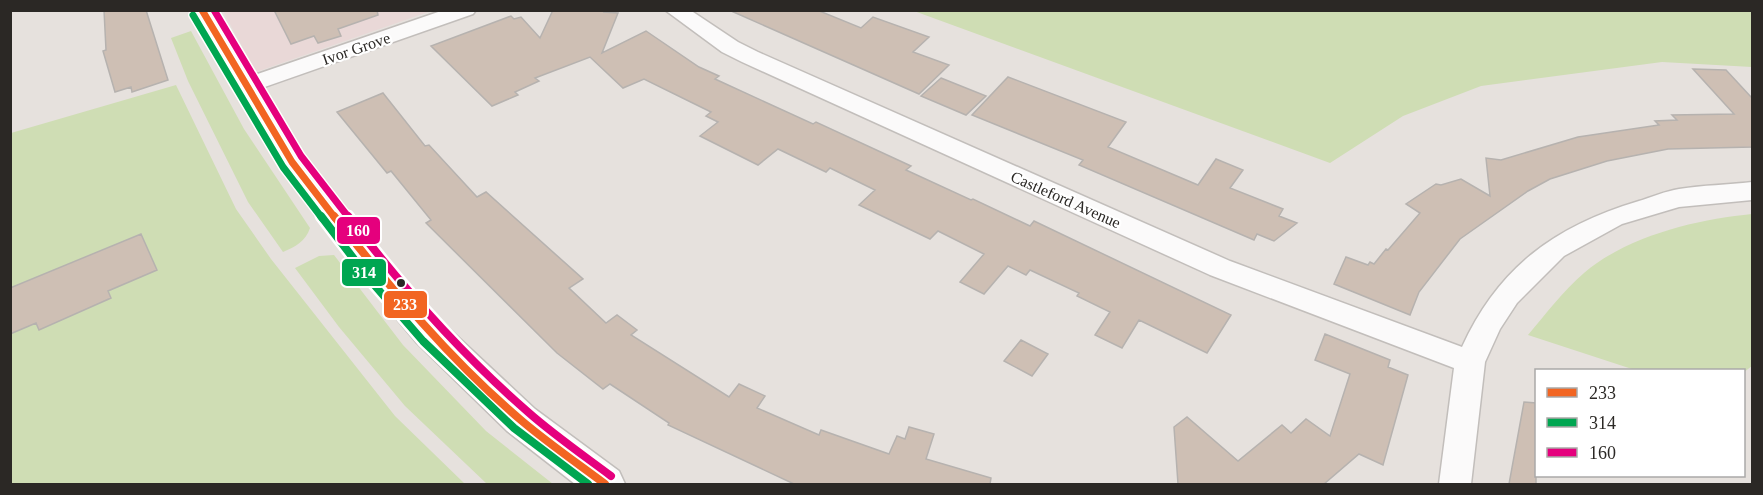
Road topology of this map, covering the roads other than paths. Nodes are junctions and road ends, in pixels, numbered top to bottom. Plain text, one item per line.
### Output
1 (202, 10) edge
2 (466, 10) edge
3 (675, 10) edge
4 (245, 86) junction
5 (1752, 191) edge
6 (1470, 362) junction
7 (605, 484) edge
8 (1455, 484) edge

1 - 4 main road
2 - 4 street, Ivor Grove
3 - 6 street, Castleford Avenue
4 - 7 main road
5 - 6 street
6 - 8 street

